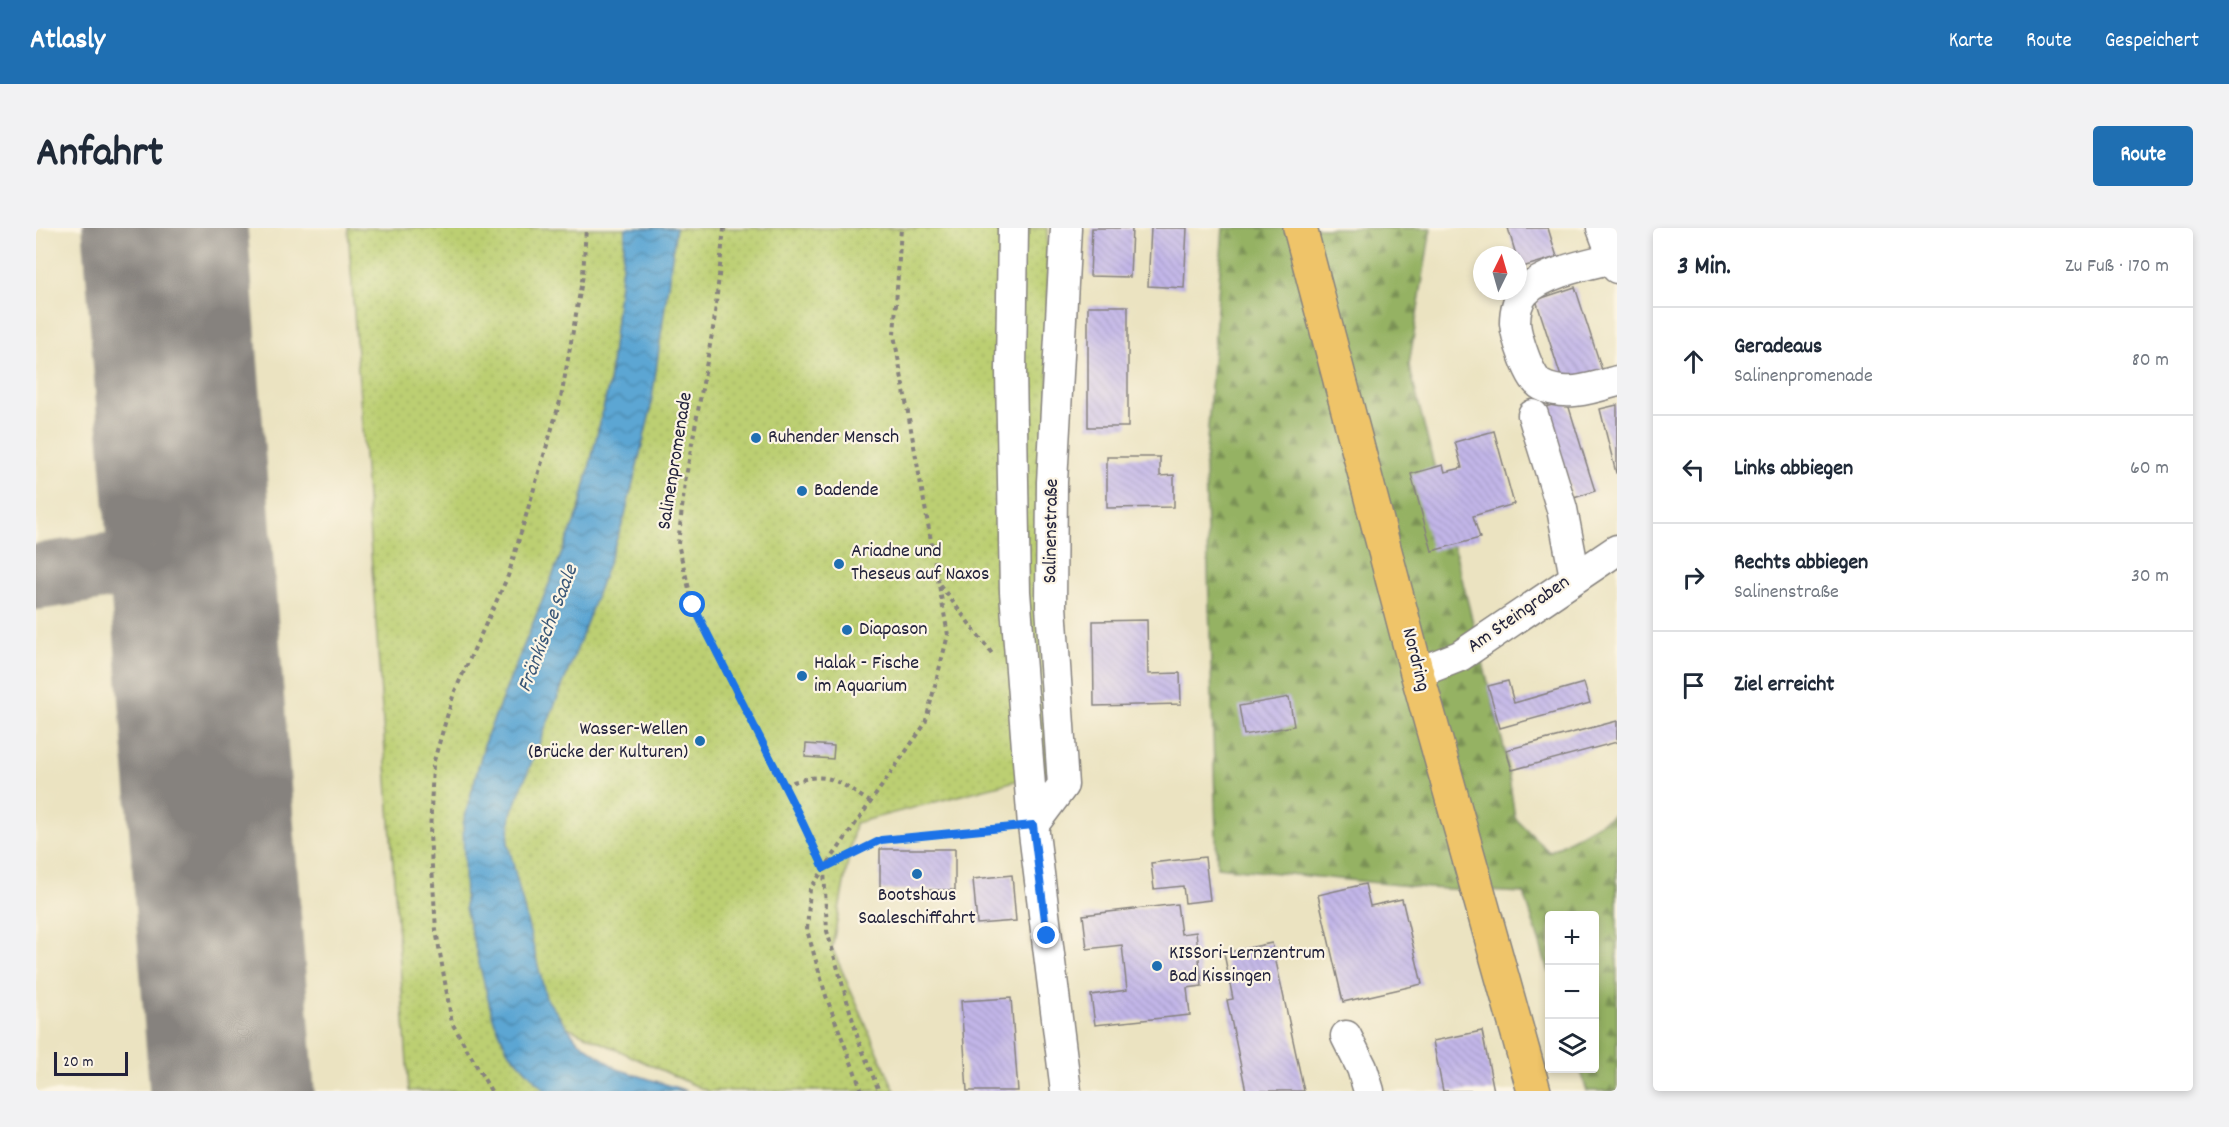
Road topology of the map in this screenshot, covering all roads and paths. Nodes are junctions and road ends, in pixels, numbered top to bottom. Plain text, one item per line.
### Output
1 (586, 228) edge
2 (724, 228) edge
3 (902, 228) edge
4 (1013, 228) edge
5 (1066, 228) edge
6 (1300, 228) edge
7 (1602, 228) edge
8 (1615, 263) edge
9 (1617, 381) edge
10 (1533, 415) dead end
11 (1617, 550) edge
12 (1575, 577) junction
13 (939, 584) junction
14 (995, 658) dead end
15 (1417, 673) junction
16 (784, 785) junction
17 (870, 802) junction
18 (1033, 825) junction
19 (824, 868) junction
20 (1346, 1036) dead end
21 (491, 1091) edge
22 (862, 1091) edge
23 (879, 1091) edge
24 (1066, 1091) edge
25 (1369, 1091) edge
26 (1534, 1091) edge

1 - 21 path
2 - 16 path, Salinenpromenade
3 - 13 path
4 - 18 street, Salinenstraße
5 - 18 street, Salinenstraße
6 - 15 main road, Nordring
7 - 8 street
8 - 9 street
10 - 12 street
11 - 12 street, Am Steingraben
12 - 15 street, Am Steingraben
13 - 14 path
13 - 17 path
15 - 26 main road, Nordring
16 - 17 path
16 - 19 path, Salinenpromenade
17 - 19 path
18 - 19 path
18 - 24 street, Salinenstraße
19 - 22 path
19 - 23 path, Salinenpromenade
20 - 25 street

